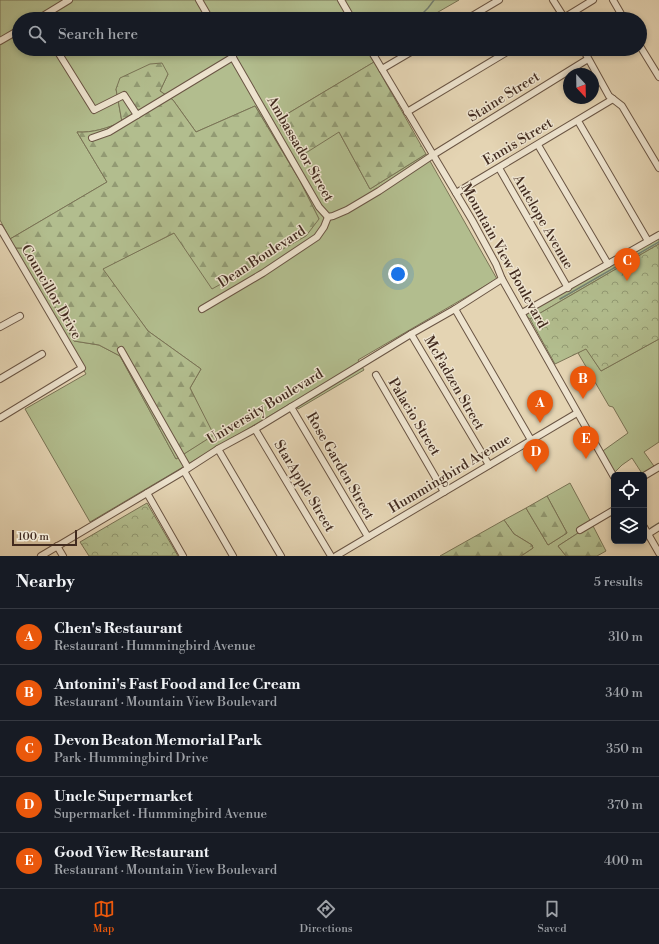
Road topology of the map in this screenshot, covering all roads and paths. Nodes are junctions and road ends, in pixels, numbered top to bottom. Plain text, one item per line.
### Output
1 (69, 0) edge
2 (199, 0) edge
3 (341, 0) edge
4 (499, 0) edge
5 (554, 0) edge
6 (593, 0) edge
7 (613, 0) edge
8 (49, 12) edge
9 (206, 12) edge
10 (348, 12) edge
11 (479, 12) edge
12 (560, 12) edge
13 (575, 12) edge
14 (620, 12) edge
15 (12, 34) edge
16 (0, 41) edge
17 (60, 56) edge
18 (374, 56) edge
19 (404, 56) edge
20 (500, 56) edge
21 (586, 56) edge
22 (647, 56) edge
23 (233, 57) joint
24 (588, 59) junction
25 (382, 69) junction
26 (658, 73) edge
27 (613, 99) junction
28 (408, 112) junction
29 (137, 115) junction
30 (578, 121) junction
31 (92, 138) dead end
32 (538, 145) junction
33 (433, 155) junction
34 (498, 168) junction
35 (659, 168) edge
36 (456, 193) junction
37 (328, 217) junction
38 (0, 228) edge
39 (659, 235) edge
40 (648, 241) junction
41 (608, 264) junction
42 (502, 279) junction
43 (568, 288) junction
44 (202, 309) dead end
45 (455, 309) junction
46 (522, 314) junction
47 (20, 316) dead end
48 (0, 327) edge
49 (411, 334) junction
50 (122, 350) dead end
51 (42, 354) dead end
52 (376, 375) dead end
53 (0, 379) edge
54 (291, 407) junction
55 (577, 413) junction
56 (0, 418) edge
57 (255, 429) junction
58 (531, 440) junction
59 (218, 449) junction
60 (489, 465) junction
61 (659, 467) edge
62 (186, 470) junction
63 (611, 472) edge
64 (647, 474) edge
65 (444, 492) junction
66 (147, 493) junction
67 (611, 512) edge
68 (659, 527) edge
69 (580, 530) dead end
70 (648, 534) joint
71 (368, 537) junction
72 (57, 546) junction
73 (659, 553) edge
74 (40, 556) edge
75 (63, 556) edge
76 (183, 556) edge
77 (233, 556) edge
78 (281, 556) edge
79 (331, 556) edge
80 (336, 556) edge

1 - 8 street
2 - 9 street
3 - 10 street
4 - 11 street
5 - 12 street
6 - 13 street
7 - 14 street
15 - 16 street
17 - 29 street
18 - 25 street, Mountain View Boulevard
19 - 25 street
20 - 28 street
21 - 24 street
22 - 26 street
23 - 29 street
23 - 37 street, Ambassador Street
24 - 27 street
24 - 33 street, Staine Street
25 - 28 street, Mountain View Boulevard
27 - 30 street, Ennis Street
27 - 35 street
28 - 33 street, Mountain View Boulevard
29 - 31 street
30 - 32 street, Ennis Street
30 - 40 street
32 - 34 street, Ennis Street
32 - 41 street
33 - 36 street, Mountain View Boulevard
33 - 37 street, Ambassador Street
34 - 36 street, Ennis Street
34 - 43 street, Antelope Avenue
36 - 42 street, Mountain View Boulevard
37 - 44 street, Dean Boulevard
38 - 56 street, Councillor Drive
39 - 40 street
40 - 41 street
41 - 43 street
42 - 45 street, University Boulevard
42 - 46 street, Mountain View Boulevard
43 - 46 street
45 - 49 street, University Boulevard
45 - 58 street
46 - 55 street, Mountain View Boulevard
47 - 48 street
49 - 54 street, University Boulevard
49 - 60 street, McFadzen Street
50 - 62 street
51 - 53 street
52 - 65 street, Palacio Street
54 - 57 street, University Boulevard
54 - 71 street, Rose Garden Street
55 - 58 street, Hummingbird Avenue
55 - 63 street, Mountain View Boulevard
57 - 59 street, University Boulevard
57 - 79 street, StarApple Street
58 - 60 street, Hummingbird Avenue
59 - 62 street, University Boulevard
59 - 78 street
60 - 65 street, Hummingbird Avenue
61 - 64 street
62 - 66 street, University Boulevard
62 - 77 street
65 - 71 street, Hummingbird Avenue
66 - 72 street, University Boulevard
66 - 76 street
67 - 69 street
68 - 70 street
70 - 73 street
71 - 80 street, Hummingbird Avenue
72 - 74 street, University Boulevard
72 - 75 street

